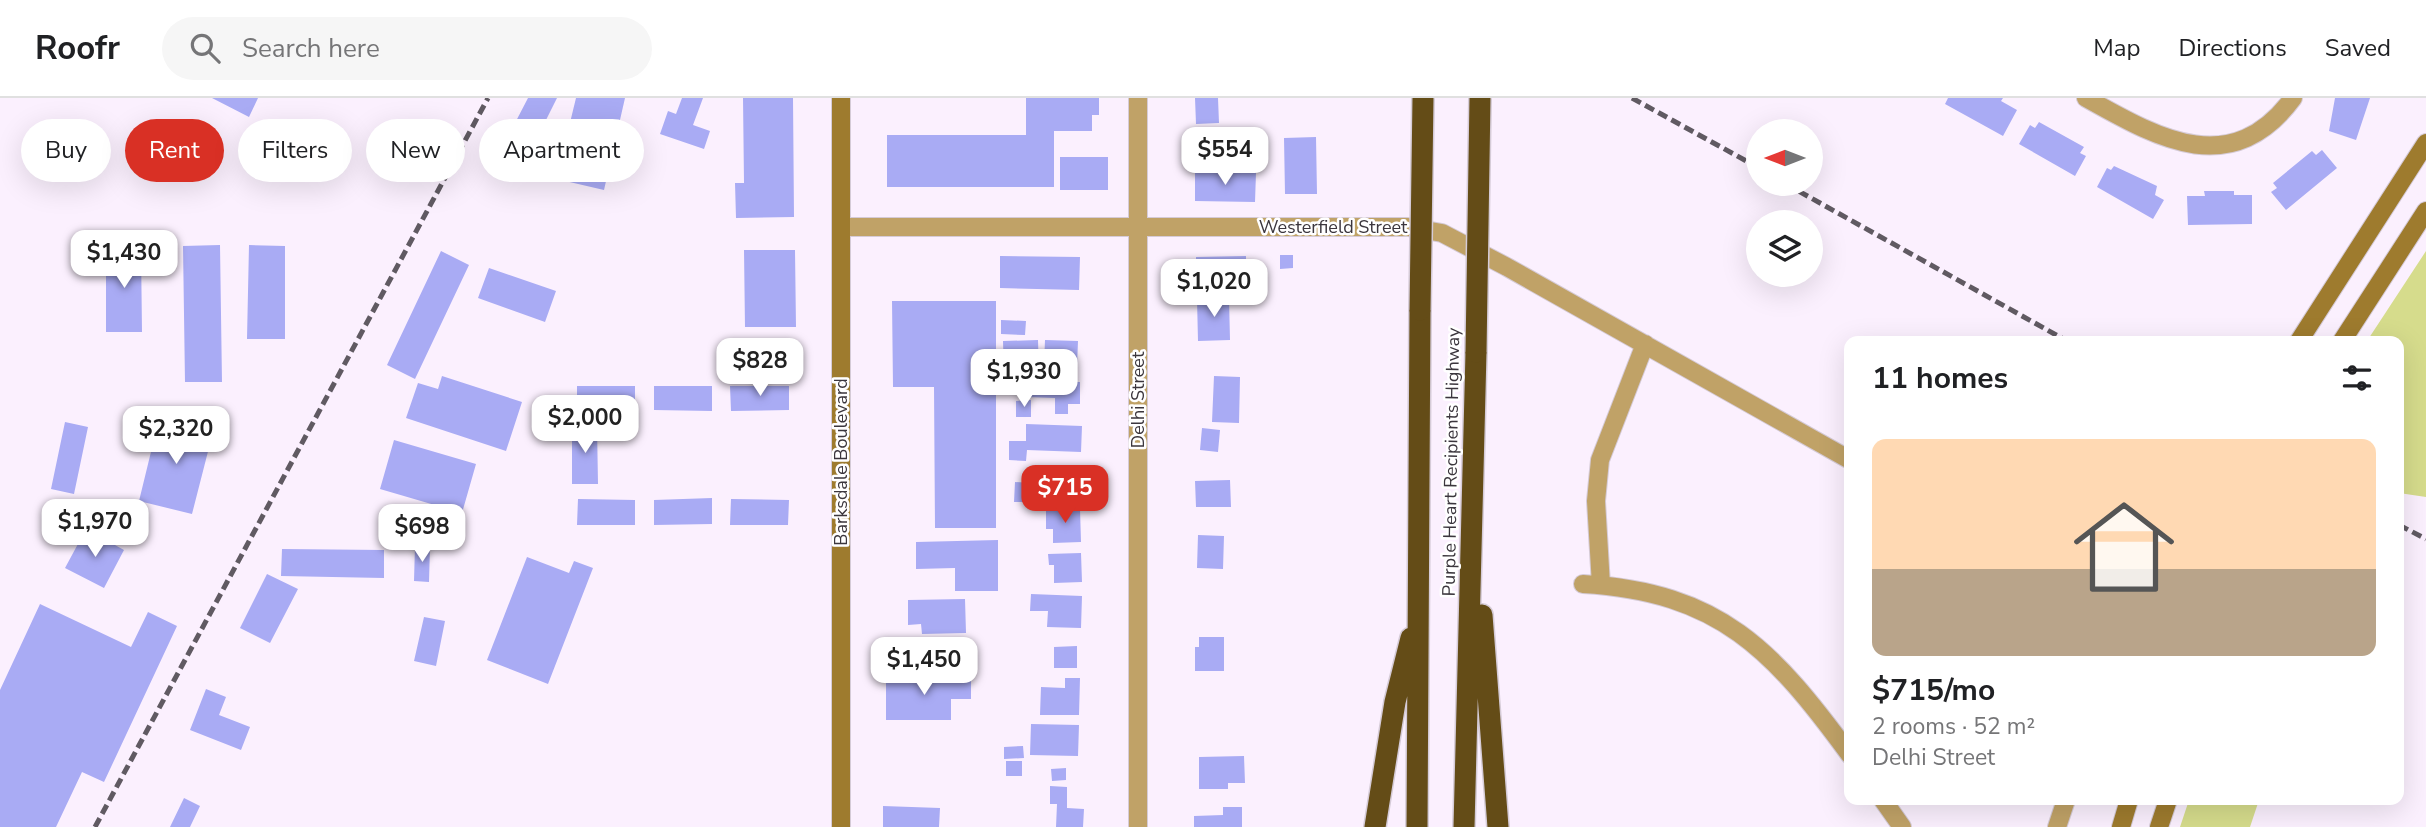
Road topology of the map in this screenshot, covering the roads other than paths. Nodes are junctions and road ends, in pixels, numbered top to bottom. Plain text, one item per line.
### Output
1 (841, 98) edge
2 (1138, 98) edge
3 (1423, 98) edge
4 (1480, 98) edge
5 (2085, 98) edge
6 (2293, 98) edge
7 (2426, 143) edge
8 (2426, 211) edge
9 (841, 227) junction
10 (1138, 227) junction
11 (2302, 336) edge
12 (2345, 336) edge
13 (1645, 344) junction
14 (1844, 457) edge
15 (1473, 512) junction
16 (1420, 602) junction
17 (1844, 747) edge
18 (1887, 805) edge
19 (2064, 805) edge
20 (2128, 805) edge
21 (2166, 805) edge
22 (841, 827) edge
23 (1138, 827) edge
24 (1376, 827) edge
25 (1417, 827) edge
26 (1464, 827) edge
27 (1498, 827) edge
28 (1902, 827) edge
29 (2057, 827) edge
30 (2121, 827) edge
31 (2159, 827) edge

1 - 9 main road, Barksdale Boulevard
2 - 10 street, Delhi Street
3 - 16 highway, Purple Heart Recipients Highway, bridge
4 - 15 highway, Purple Heart Recipients Highway, bridge
5 - 6 street
7 - 11 main road
8 - 12 main road
9 - 10 street, Westerfield Street
9 - 22 main road, Barksdale Boulevard
10 - 13 street, Westerfield Street
10 - 23 street, Delhi Street
13 - 14 street, Westerfield Street
13 - 17 street
15 - 26 highway, Purple Heart Recipients Highway
15 - 27 highway
16 - 24 highway
16 - 25 highway, Purple Heart Recipients Highway
18 - 28 street
19 - 29 street
20 - 30 main road
21 - 31 main road

